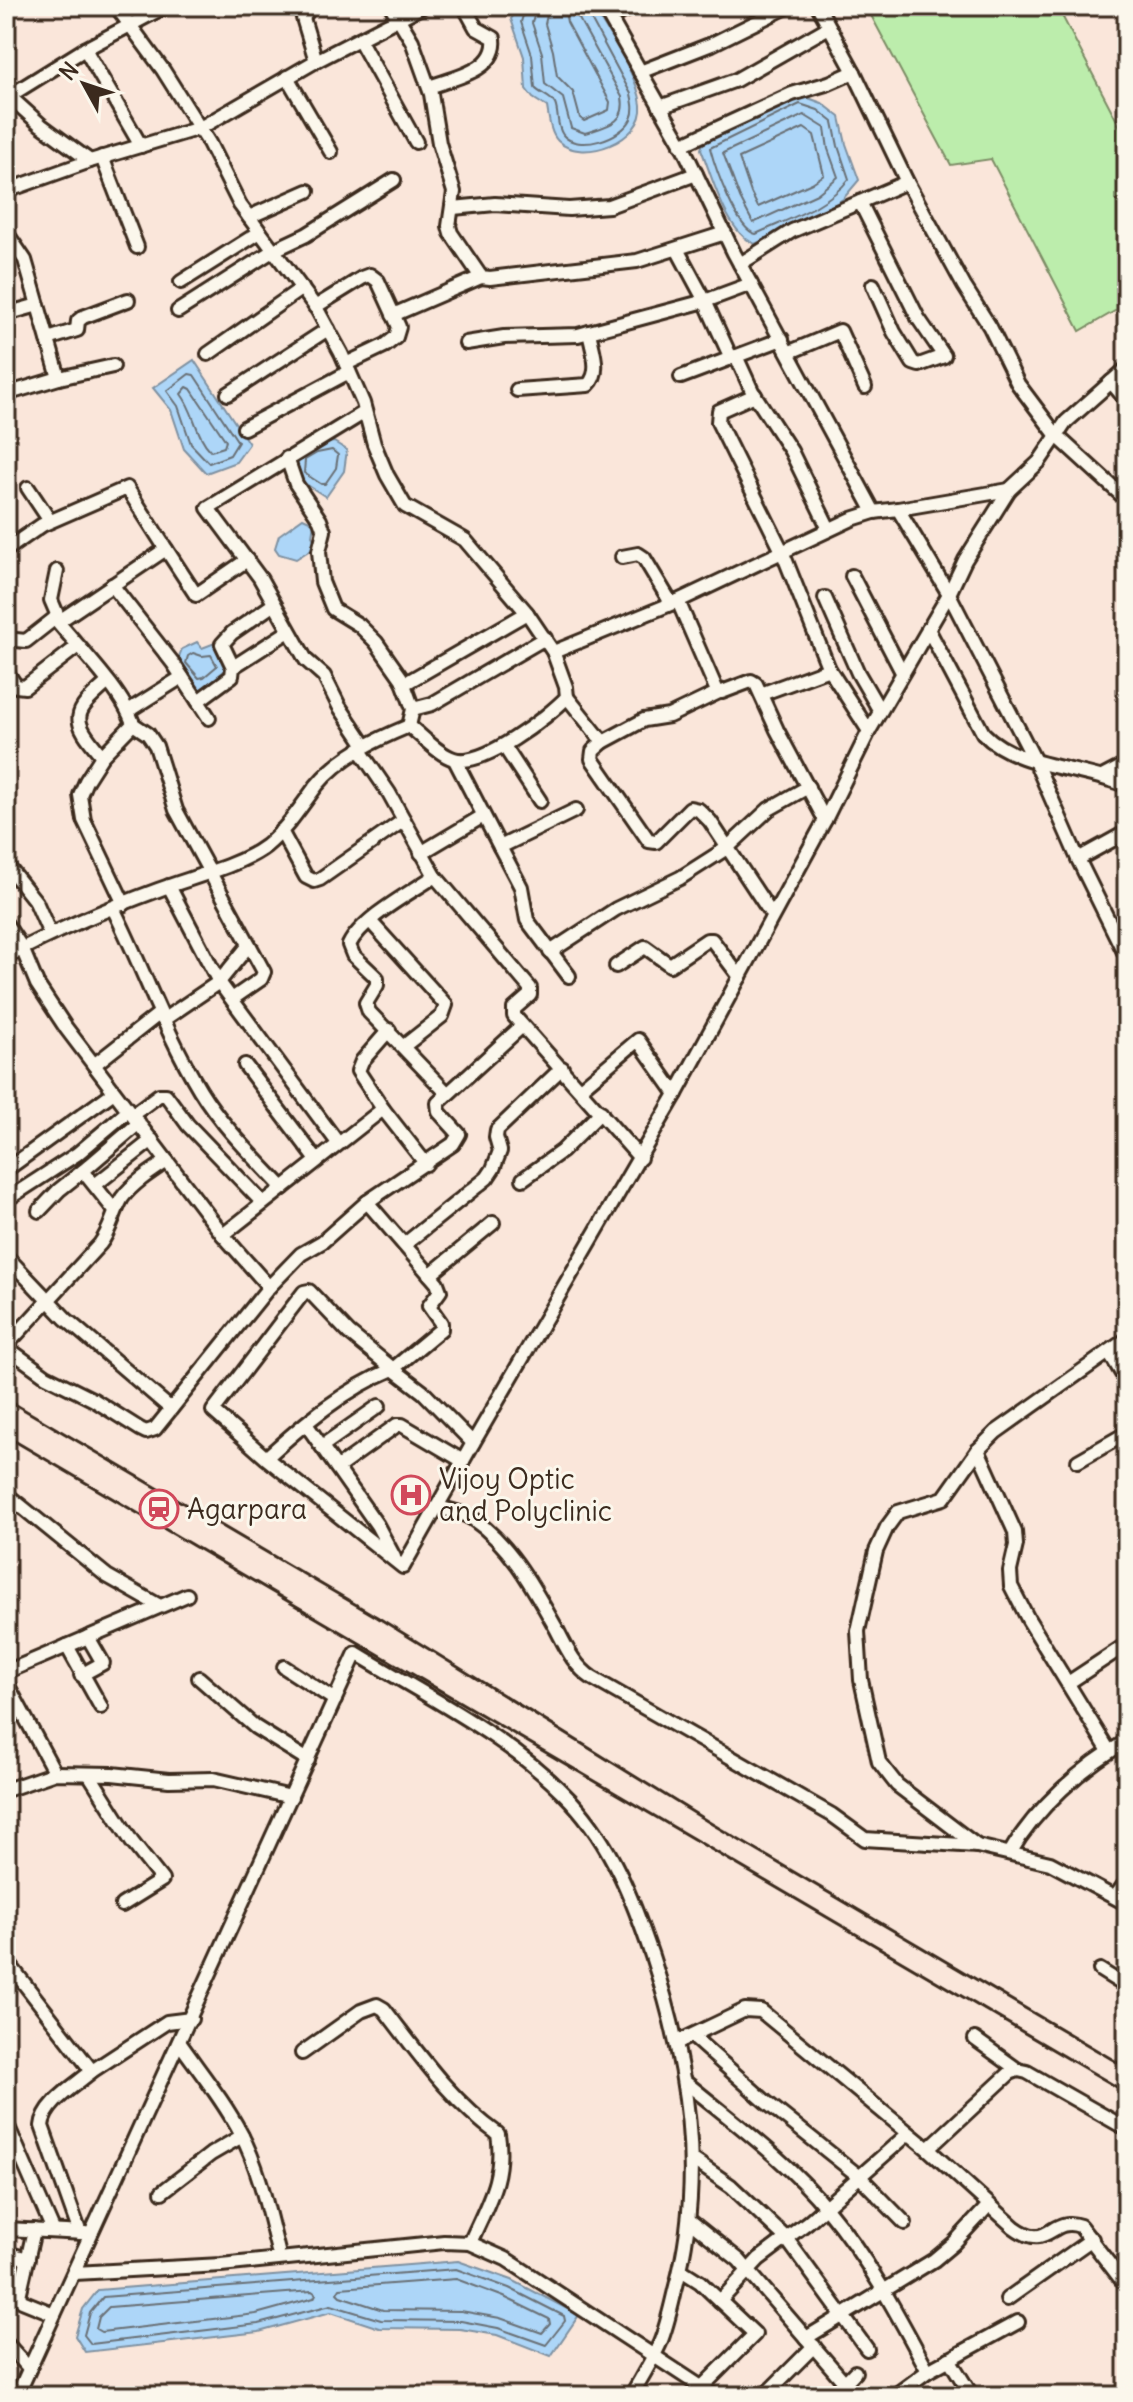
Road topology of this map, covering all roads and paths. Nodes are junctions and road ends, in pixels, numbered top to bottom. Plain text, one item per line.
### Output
1 (116, 6) edge
2 (166, 6) edge
3 (311, 6) edge
4 (391, 6) edge
5 (423, 6) edge
6 (464, 6) edge
7 (637, 6) edge
8 (789, 6) edge
9 (818, 6) edge
10 (606, 12) edge
11 (398, 18) junction
12 (130, 25) junction
13 (829, 27) junction
14 (359, 39) junction
15 (85, 49) junction
16 (316, 61) junction
17 (640, 72) junction
18 (854, 72) junction
19 (287, 77) junction
20 (429, 87) junction
21 (7, 97) edge
22 (660, 107) junction
23 (200, 128) junction
24 (416, 142) dead end
25 (681, 145) junction
26 (141, 146) junction
27 (331, 152) dead end
28 (96, 159) junction
29 (696, 174) junction
30 (394, 180) dead end
31 (907, 182) junction
32 (6, 191) edge
33 (308, 191) dead end
34 (860, 202) junction
35 (453, 208) junction
36 (249, 217) junction
37 (260, 232) junction
38 (725, 233) junction
39 (7, 235) edge
40 (137, 247) dead end
41 (677, 249) junction
42 (274, 250) junction
43 (740, 264) junction
44 (481, 277) junction
45 (181, 282) dead end
46 (751, 284) junction
47 (873, 285) dead end
48 (302, 288) junction
49 (906, 294) junction
50 (128, 300) dead end
51 (705, 301) junction
52 (38, 305) junction
53 (315, 307) junction
54 (883, 307) junction
55 (178, 311) dead end
56 (6, 314) edge
57 (393, 315) junction
58 (328, 329) junction
59 (589, 332) junction
60 (48, 339) junction
61 (782, 339) junction
62 (466, 343) dead end
63 (790, 352) junction
64 (208, 354) dead end
65 (734, 357) junction
66 (113, 366) dead end
67 (348, 368) junction
68 (1127, 368) edge
69 (681, 377) dead end
70 (59, 378) junction
71 (1111, 382) junction
72 (865, 387) dead end
73 (517, 390) dead end
74 (6, 394) edge
75 (228, 394) dead end
76 (755, 395) junction
77 (1127, 401) edge
78 (365, 412) junction
79 (244, 428) dead end
80 (1057, 436) junction
81 (287, 458) junction
82 (28, 488) dead end
83 (1009, 490) junction
84 (1127, 500) edge
85 (898, 509) junction
86 (874, 512) junction
87 (50, 521) junction
88 (829, 529) junction
89 (166, 549) junction
90 (6, 550) edge
91 (782, 551) junction
92 (622, 557) dead end
93 (247, 560) junction
94 (57, 571) dead end
95 (852, 576) dead end
96 (112, 585) junction
97 (949, 594) junction
98 (825, 598) dead end
99 (674, 602) junction
100 (274, 604) junction
101 (527, 613) junction
102 (928, 629) junction
103 (289, 631) junction
104 (545, 638) junction
105 (6, 639) edge
106 (78, 646) junction
107 (554, 653) junction
108 (233, 667) junction
109 (829, 669) junction
110 (6, 671) edge
111 (902, 672) junction
112 (182, 677) junction
113 (107, 683) junction
114 (404, 684) junction
115 (719, 692) junction
116 (761, 694) junction
117 (567, 697) junction
118 (198, 701) junction
119 (413, 709) junction
120 (128, 711) junction
121 (880, 711) junction
122 (209, 718) dead end
123 (133, 724) junction
124 (409, 726) junction
125 (869, 731) junction
126 (603, 742) junction
127 (504, 746) junction
128 (362, 747) junction
129 (102, 756) junction
130 (455, 760) junction
131 (1035, 761) junction
132 (1127, 764) edge
133 (1104, 776) junction
134 (1127, 786) edge
135 (808, 787) junction
136 (540, 801) dead end
137 (576, 810) dead end
138 (483, 816) junction
139 (404, 820) junction
140 (825, 820) junction
141 (281, 831) junction
142 (1127, 832) edge
143 (500, 847) junction
144 (727, 848) junction
145 (421, 853) junction
146 (1078, 859) junction
147 (6, 864) edge
148 (211, 871) junction
149 (435, 876) junction
150 (169, 886) junction
151 (118, 906) junction
152 (772, 915) junction
153 (370, 921) junction
154 (6, 924) edge
155 (50, 934) junction
156 (249, 945) junction
157 (22, 948) junction
158 (550, 952) junction
159 (6, 957) edge
160 (1127, 958) edge
161 (616, 966) dead end
162 (569, 976) dead end
163 (740, 977) junction
164 (219, 982) junction
165 (232, 999) junction
166 (162, 1017) junction
167 (522, 1026) junction
168 (389, 1030) junction
169 (404, 1046) junction
170 (94, 1065) junction
171 (245, 1065) dead end
172 (562, 1068) junction
173 (580, 1089) junction
174 (114, 1092) junction
175 (447, 1093) junction
176 (676, 1094) junction
177 (383, 1109) junction
178 (601, 1112) junction
179 (133, 1116) junction
180 (152, 1140) junction
181 (117, 1141) junction
182 (338, 1143) junction
183 (132, 1155) junction
184 (640, 1158) junction
185 (316, 1159) junction
186 (167, 1161) junction
187 (426, 1164) junction
188 (6, 1170) edge
189 (83, 1171) junction
190 (150, 1173) junction
191 (523, 1179) dead end
192 (95, 1185) junction
193 (283, 1188) junction
194 (6, 1200) edge
195 (367, 1202) junction
196 (263, 1203) junction
197 (39, 1211) dead end
198 (115, 1211) junction
199 (493, 1223) dead end
200 (223, 1235) junction
201 (405, 1244) junction
202 (6, 1256) edge
203 (430, 1275) junction
204 (269, 1287) junction
205 (46, 1301) junction
206 (1127, 1339) edge
207 (6, 1346) edge
208 (1109, 1352) junction
209 (393, 1369) junction
210 (1127, 1382) edge
211 (379, 1406) dead end
212 (171, 1409) junction
213 (306, 1424) junction
214 (1127, 1433) edge
215 (473, 1443) junction
216 (322, 1446) junction
217 (978, 1450) junction
218 (266, 1458) junction
219 (463, 1461) junction
220 (1078, 1461) dead end
221 (337, 1468) junction
222 (6, 1494) edge
223 (437, 1507) junction
224 (400, 1563) junction
225 (187, 1595) dead end
226 (158, 1605) junction
227 (88, 1637) junction
228 (1127, 1644) edge
229 (67, 1646) junction
230 (284, 1667) dead end
231 (6, 1672) edge
232 (81, 1675) junction
233 (199, 1678) dead end
234 (6, 1682) edge
235 (1068, 1683) junction
236 (335, 1700) junction
237 (101, 1707) dead end
238 (1127, 1741) edge
239 (1109, 1751) junction
240 (308, 1760) junction
241 (55, 1773) junction
242 (89, 1774) junction
243 (6, 1790) edge
244 (291, 1797) junction
245 (977, 1846) junction
246 (1010, 1853) junction
247 (1127, 1881) edge
248 (1115, 1897) junction
249 (1127, 1904) edge
250 (122, 1905) dead end
251 (6, 1960) edge
252 (1100, 1970) dead end
253 (1127, 1987) edge
254 (191, 2019) junction
255 (692, 2036) junction
256 (975, 2039) dead end
257 (179, 2042) junction
258 (678, 2042) junction
259 (302, 2053) dead end
260 (1018, 2070) junction
261 (92, 2071) junction
262 (684, 2081) junction
263 (6, 2122) edge
264 (1127, 2129) edge
265 (908, 2134) junction
266 (242, 2136) junction
267 (928, 2149) junction
268 (692, 2159) junction
269 (860, 2177) junction
270 (162, 2192) dead end
271 (989, 2205) junction
272 (826, 2207) junction
273 (689, 2220) junction
274 (905, 2223) dead end
275 (6, 2229) edge
276 (34, 2230) junction
277 (53, 2230) junction
278 (86, 2233) junction
279 (786, 2238) junction
280 (1092, 2239) junction
281 (470, 2243) junction
282 (278, 2251) dead end
283 (6, 2253) edge
284 (28, 2259) junction
285 (681, 2270) junction
286 (748, 2271) junction
287 (75, 2273) junction
288 (1127, 2287) edge
289 (885, 2291) junction
290 (1007, 2299) dead end
291 (720, 2301) junction
292 (54, 2314) junction
293 (844, 2315) junction
294 (1018, 2322) dead end
295 (810, 2342) junction
296 (6, 2343) edge
297 (867, 2349) dead end
298 (655, 2354) junction
299 (949, 2359) junction
300 (29, 2368) junction
301 (928, 2371) junction
302 (855, 2372) dead end
303 (845, 2383) junction
304 (702, 2387) junction
305 (17, 2396) edge
306 (631, 2396) edge
307 (715, 2396) edge
308 (764, 2396) edge
309 (832, 2396) edge
310 (894, 2396) edge
311 (972, 2396) edge

1 - 12 street
2 - 12 street
3 - 16 street
4 - 11 street
5 - 11 street
6 - 20 street
7 - 10 street
8 - 17 street
9 - 13 street
10 - 17 street
11 - 14 street
11 - 20 street
12 - 15 street
12 - 23 street
13 - 18 street
13 - 22 street
14 - 16 street
14 - 24 street
15 - 21 street
15 - 26 street
16 - 19 street
17 - 22 street
18 - 25 street
18 - 31 street
19 - 23 street
19 - 27 street
20 - 35 street
21 - 28 street
22 - 25 street
23 - 26 street
23 - 36 street
25 - 29 street
26 - 28 street
28 - 32 street
28 - 40 street
29 - 35 street
29 - 38 street
30 - 42 street
31 - 34 street
31 - 80 street
33 - 36 street
34 - 43 street
34 - 49 street
35 - 44 street
36 - 37 street
37 - 42 street
37 - 45 street
38 - 41 street
38 - 43 street
39 - 52 street
41 - 44 street
41 - 51 street
42 - 48 street
42 - 55 street
43 - 46 street
44 - 57 street
46 - 51 street
46 - 61 street
47 - 54 street
48 - 53 street
48 - 64 street
49 - 54 street
49 - 54 street
50 - 60 street
51 - 59 street
51 - 65 street
52 - 56 street
52 - 60 street
53 - 57 street
53 - 58 street
57 - 67 street
58 - 67 street
58 - 75 street
59 - 62 street
59 - 73 street
60 - 70 street
61 - 63 street
61 - 65 street
63 - 72 street
63 - 86 street
65 - 69 street
65 - 76 street
66 - 70 street
67 - 78 street
67 - 79 street
68 - 71 street
70 - 74 street
71 - 77 street
71 - 80 street
76 - 88 street
76 - 91 street
78 - 81 street
78 - 101 street
80 - 83 street
80 - 84 street
81 - 93 street
81 - 114 street
82 - 87 street
83 - 85 street
83 - 97 street
85 - 86 street
85 - 97 street
86 - 88 street
87 - 89 street
87 - 90 street
88 - 91 street
89 - 93 street
89 - 96 street
91 - 99 street
91 - 109 street
92 - 99 street
93 - 100 street
94 - 105 street
95 - 111 street
96 - 106 street
96 - 112 street
97 - 102 street
97 - 131 street
98 - 121 street
99 - 107 street
99 - 115 street
100 - 103 street
100 - 108 street
101 - 104 street
101 - 114 street
102 - 111 street
102 - 131 street
103 - 108 street
103 - 128 street
104 - 107 street
104 - 119 street
106 - 110 street
106 - 113 street
107 - 117 street
108 - 118 street
109 - 116 street
109 - 125 street
111 - 121 street
112 - 118 street
112 - 120 street
113 - 120 street
113 - 129 street
114 - 119 street
115 - 116 street
115 - 126 street
116 - 135 street
117 - 126 street
117 - 127 street
118 - 122 street
119 - 124 street
120 - 123 street
121 - 125 street
123 - 129 street
123 - 148 street
124 - 128 street
124 - 130 street
125 - 140 street
126 - 144 street
127 - 130 street
127 - 136 street
128 - 139 street
128 - 141 street
129 - 151 street
130 - 138 street
131 - 133 street
131 - 146 street
132 - 133 street
133 - 134 street
135 - 140 street
135 - 144 street
137 - 143 street
138 - 143 street
138 - 145 street
139 - 141 street
139 - 145 street
140 - 152 street
141 - 148 street
142 - 146 street
143 - 158 street
144 - 152 street
144 - 158 street
145 - 149 street
146 - 160 street
147 - 155 street
148 - 150 street
148 - 156 street
149 - 153 street
149 - 167 street
150 - 151 street
150 - 164 street
151 - 155 street
151 - 166 street
152 - 163 street
153 - 168 street
153 - 169 street
154 - 157 street
155 - 157 street
156 - 164 street
156 - 165 street
157 - 159 street
157 - 170 street
158 - 162 street
161 - 163 street
163 - 176 street
164 - 165 street
164 - 166 street
165 - 182 street
166 - 170 street
166 - 193 street
167 - 172 street
167 - 175 street
168 - 169 street
168 - 177 street
169 - 175 street
170 - 174 street
171 - 185 street
172 - 173 street
172 - 201 street
173 - 176 street
173 - 178 street
174 - 179 street
174 - 188 street
175 - 187 street
176 - 184 street
177 - 182 street
177 - 187 street
178 - 184 street
178 - 191 street
179 - 180 street
179 - 181 street
179 - 194 street
179 - 196 street
180 - 183 street
180 - 186 street
181 - 183 street
181 - 189 street
182 - 185 street
183 - 190 street
183 - 192 street
184 - 215 street
185 - 193 street
186 - 190 street
186 - 200 street
187 - 195 street
189 - 192 street
189 - 197 street
190 - 198 street
192 - 198 street
193 - 196 street
195 - 201 street
195 - 204 street
196 - 200 street
198 - 205 street
199 - 203 street
200 - 204 street
201 - 203 street
202 - 205 street
203 - 209 street
204 - 212 street
205 - 207 street
205 - 212 street
206 - 208 street
207 - 212 street
208 - 210 street
208 - 217 street
209 - 213 street
209 - 215 street
209 - 218 street
211 - 216 street
213 - 216 street
213 - 218 street
214 - 220 street
215 - 219 street
216 - 221 street
217 - 235 street
217 - 245 street
218 - 224 street
219 - 221 street
219 - 223 street
221 - 224 street
222 - 226 street
223 - 224 street
223 - 245 street
225 - 226 street
226 - 227 street
227 - 229 street
227 - 232 street
228 - 235 street
229 - 231 street
229 - 232 street
230 - 236 street
232 - 237 street
233 - 240 street
234 - 241 street
235 - 239 street
236 - 240 street
236 - 258 street
238 - 239 street
239 - 246 street
240 - 244 street
241 - 242 street
241 - 243 street
242 - 244 street
242 - 250 street
244 - 254 street
245 - 246 street
246 - 248 street
247 - 248 street
248 - 249 street
251 - 261 street
252 - 253 street
254 - 257 street
254 - 261 street
255 - 258 street
255 - 265 street
255 - 269 street
256 - 260 street
257 - 266 street
257 - 278 street
258 - 262 street
259 - 281 street
260 - 264 street
260 - 267 street
261 - 278 street
262 - 268 street
262 - 272 street
263 - 277 street
265 - 267 street
265 - 269 street
266 - 270 street
266 - 282 street
267 - 271 street
268 - 273 street
268 - 279 street
269 - 272 street
269 - 274 street
271 - 280 street
271 - 289 street
272 - 279 street
272 - 289 street
273 - 285 street
273 - 286 street
275 - 276 street
276 - 277 street
276 - 284 street
277 - 278 street
278 - 287 street
279 - 286 street
279 - 293 street
280 - 288 street
280 - 290 street
281 - 287 street
281 - 298 street
283 - 284 street
284 - 292 street
285 - 291 street
285 - 298 street
286 - 291 street
286 - 295 street
287 - 292 street
289 - 293 street
289 - 301 street
291 - 304 street
292 - 300 street
293 - 295 street
293 - 297 street
294 - 299 street
295 - 303 street
295 - 308 street
296 - 300 street
298 - 304 street
298 - 306 street
299 - 301 street
299 - 311 street
300 - 305 street
301 - 310 street
302 - 303 street
303 - 309 street
304 - 307 street

